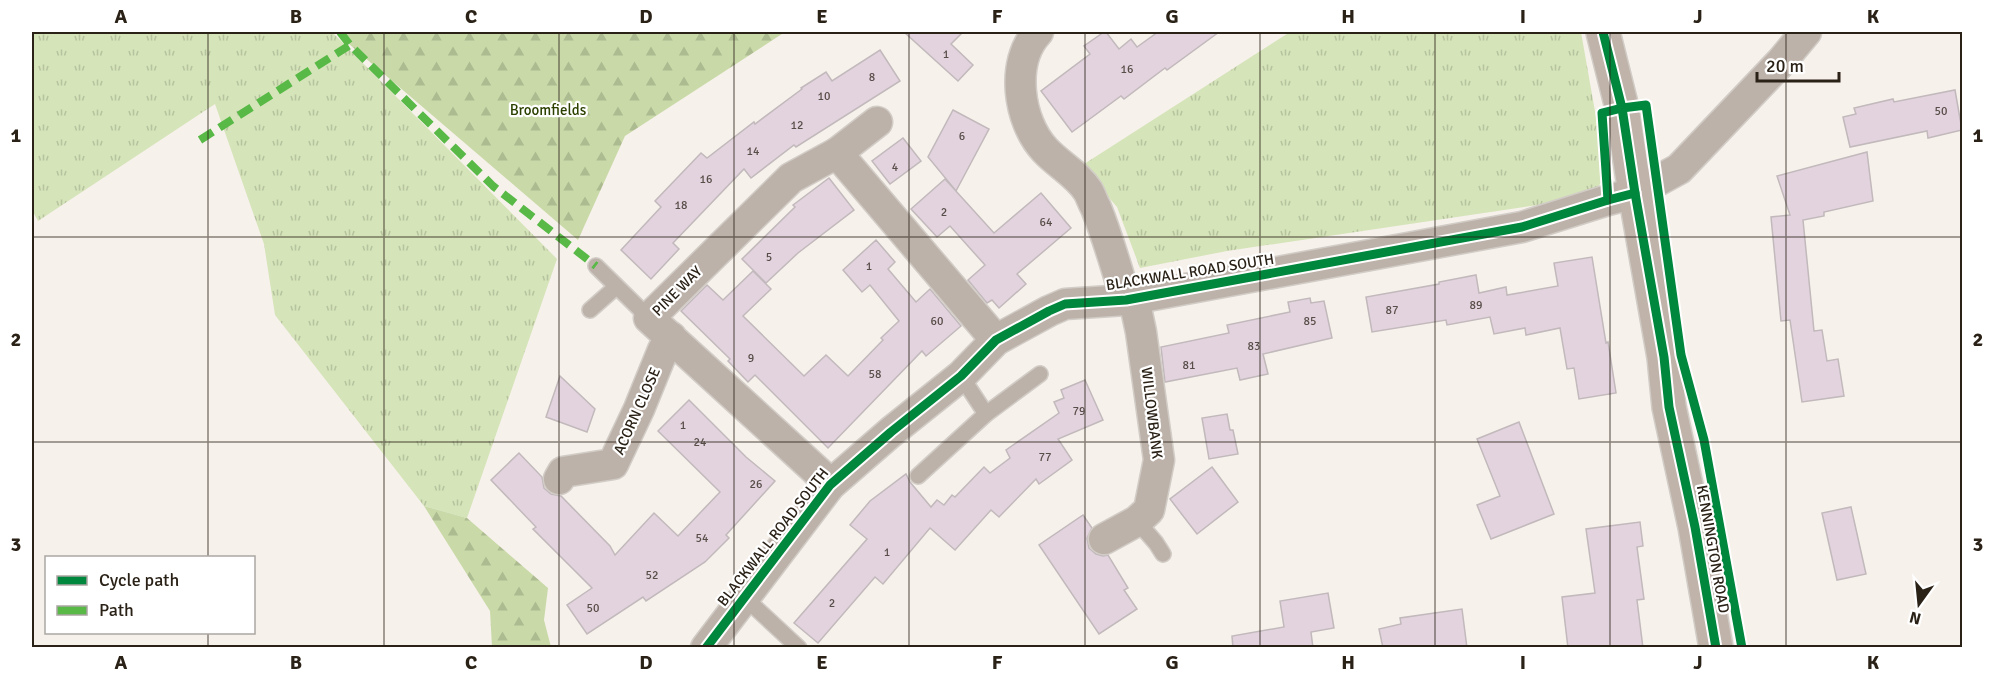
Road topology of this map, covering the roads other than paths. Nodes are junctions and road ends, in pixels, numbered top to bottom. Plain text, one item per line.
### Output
1 (1038, 32) edge
2 (1603, 32) edge
3 (1806, 32) edge
4 (877, 122) dead end
5 (837, 153) junction
6 (1635, 193) junction
7 (596, 266) dead end
8 (616, 287) junction
9 (1130, 299) junction
10 (590, 310) dead end
11 (660, 328) junction
12 (996, 340) junction
13 (1040, 374) dead end
14 (961, 376) junction
15 (986, 414) junction
16 (918, 476) dead end
17 (559, 479) dead end
18 (831, 484) junction
19 (1137, 521) junction
20 (1104, 539) dead end
21 (1163, 554) dead end
22 (744, 597) junction
23 (706, 648) edge
24 (799, 648) edge
25 (1716, 648) edge

1 - 9 street, WILLOWBANK
2 - 6 main road, KENNINGTON ROAD
3 - 6 street, BLACKWALL ROAD SOUTH
4 - 5 street, PINE WAY
5 - 11 street, PINE WAY
5 - 12 street
6 - 9 street, BLACKWALL ROAD SOUTH
6 - 25 main road, KENNINGTON ROAD
7 - 8 lane
8 - 10 lane
8 - 11 lane
9 - 12 street, BLACKWALL ROAD SOUTH
9 - 19 street, WILLOWBANK
11 - 17 street, ACORN CLOSE
11 - 18 street, PINE WAY
12 - 14 street, BLACKWALL ROAD SOUTH
13 - 15 lane
14 - 15 lane
14 - 18 street, BLACKWALL ROAD SOUTH
15 - 16 lane
18 - 22 street, BLACKWALL ROAD SOUTH
19 - 20 street, WILLOWBANK
19 - 21 lane
22 - 23 street, BLACKWALL ROAD SOUTH
22 - 24 lane

